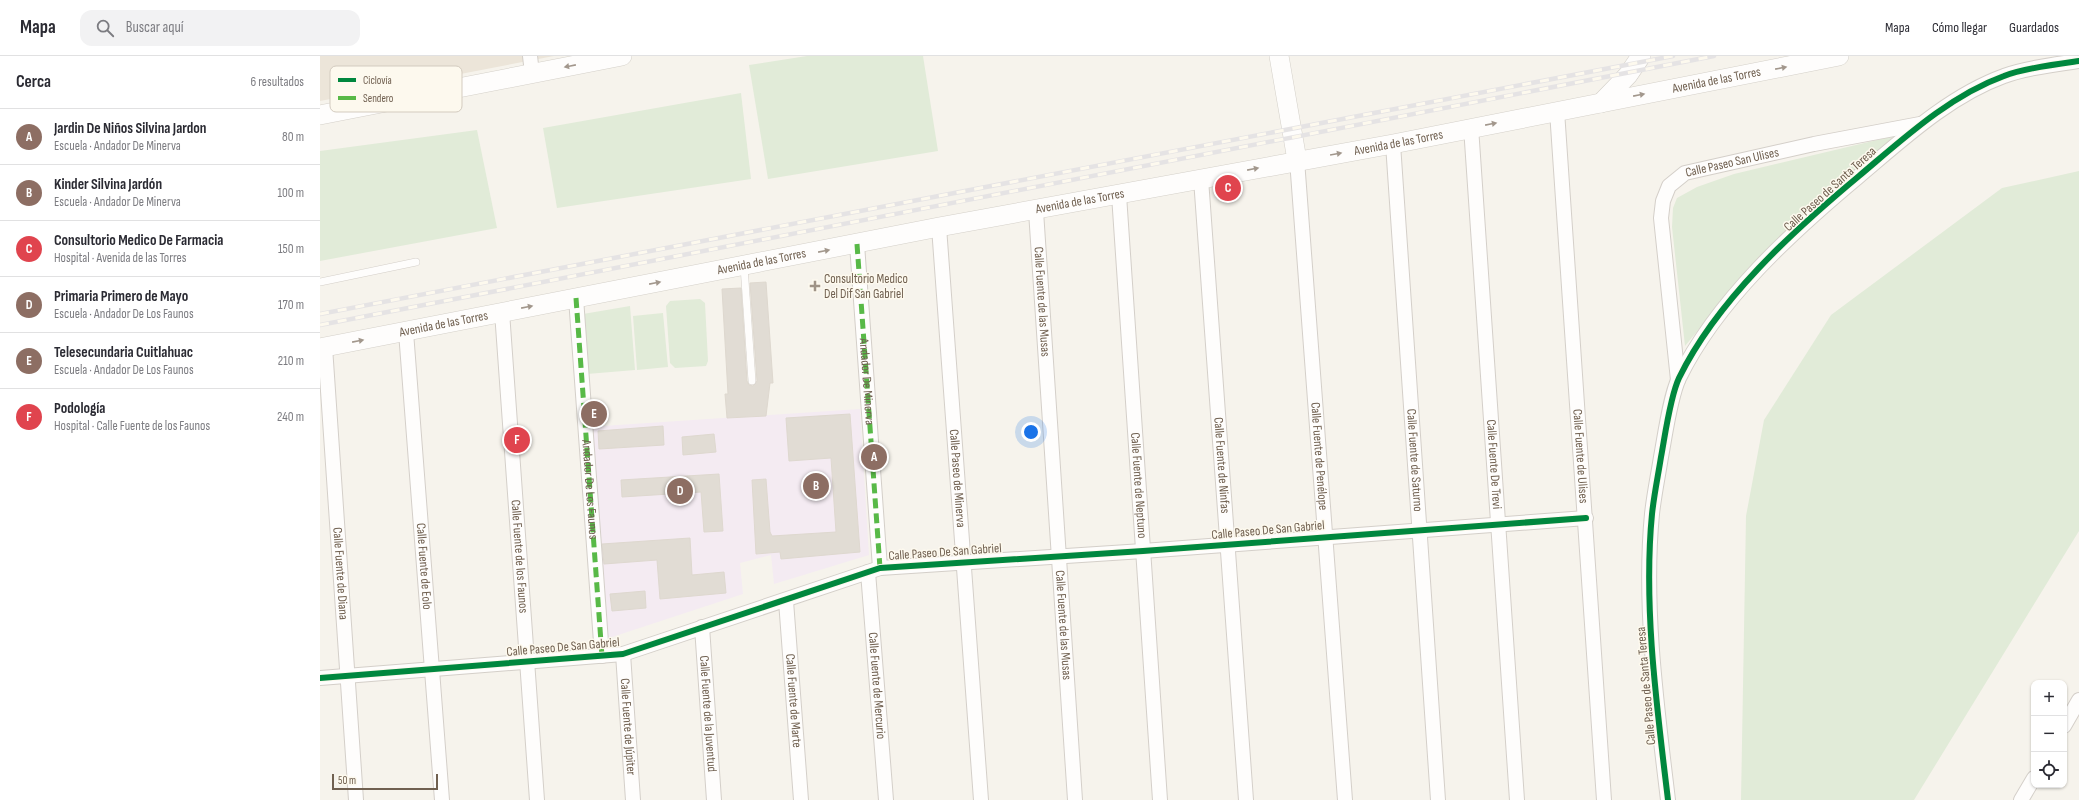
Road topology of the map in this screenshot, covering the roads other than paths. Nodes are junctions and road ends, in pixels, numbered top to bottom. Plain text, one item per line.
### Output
1 (622, 56) edge
2 (1279, 56) edge
3 (1641, 56) edge
4 (1839, 56) edge
5 (2079, 61) edge
6 (531, 65) edge
7 (462, 81) edge
8 (1601, 103) junction
9 (1557, 111) junction
10 (333, 112) edge
11 (320, 115) edge
12 (1922, 124) junction
13 (1471, 127) junction
14 (1393, 144) junction
15 (1298, 160) junction
16 (1201, 179) junction
17 (1119, 195) junction
18 (1036, 211) junction
19 (939, 228) junction
20 (857, 244) junction
21 (416, 262) dead end
22 (744, 266) junction
23 (320, 282) edge
24 (576, 298) junction
25 (502, 312) junction
26 (406, 332) junction
27 (322, 347) edge
28 (1678, 380) junction
29 (752, 381) dead end
30 (1586, 518) junction
31 (1498, 524) junction
32 (1420, 531) junction
33 (1325, 537) junction
34 (1228, 545) junction
35 (1143, 551) junction
36 (1058, 556) junction
37 (964, 561) junction
38 (874, 570) junction
39 (786, 601) junction
40 (702, 627) junction
41 (623, 654) junction
42 (602, 656) junction
43 (527, 662) junction
44 (433, 668) junction
45 (347, 676) junction
46 (320, 678) edge
47 (2079, 700) edge
48 (2067, 721) edge
49 (2031, 783) edge
50 (356, 800) edge
51 (442, 800) edge
52 (537, 800) edge
53 (633, 800) edge
54 (714, 800) edge
55 (801, 800) edge
56 (886, 800) edge
57 (981, 800) edge
58 (1076, 800) edge
59 (1160, 800) edge
60 (1246, 800) edge
61 (1345, 800) edge
62 (1438, 800) edge
63 (1517, 800) edge
64 (1604, 800) edge
65 (1668, 800) edge
66 (2021, 800) edge

1 -> 6 main road
2 - 15 main road
3 - 8 main road
8 -> 4 main road, Avenida de las Torres
5 - 12 street, Calle Paseo de Santa Teresa
6 - 7 main road
8 - 9 main road, Avenida de las Torres
13 -> 9 main road, Avenida de las Torres
9 - 30 street, Calle Fuente de Ulises
10 - 11 main road
12 - 28 street, Calle Paseo de Santa Teresa
12 - 28 street, Calle Paseo San Ulises
13 - 14 main road, Avenida de las Torres
13 - 31 street, Calle Fuente De Trevi
15 -> 14 main road, Avenida de las Torres
14 - 32 street, Calle Fuente de Saturno
16 -> 15 main road, Avenida de las Torres
15 - 33 street, Calle Fuente de Penélope
16 - 17 main road, Avenida de las Torres
16 - 34 street, Calle Fuente de Ninfas
17 - 18 main road, Avenida de las Torres
17 - 35 street, Calle Fuente de Neptuno
18 - 19 main road, Avenida de las Torres
18 - 36 street, Calle Fuente de las Musas
19 - 20 main road, Avenida de las Torres
19 - 37 street, Calle Paseo de Minerva
22 -> 20 main road, Avenida de las Torres
20 - 38 street, Andador De Minerva
21 - 23 lane
24 -> 22 main road, Avenida de las Torres
22 - 29 lane
25 -> 24 main road, Avenida de las Torres
24 - 42 street, Andador De Los Faunos
25 - 26 main road, Avenida de las Torres
25 - 43 street, Calle Fuente de los Faunos
27 -> 26 main road, Avenida de las Torres
26 - 44 street, Calle Fuente de Eolo
27 - 45 street, Calle Fuente de Diana
28 - 65 street, Calle Paseo de Santa Teresa
30 - 31 street, Calle Paseo De San Gabriel
30 - 64 street, Calle Fuente de Ulises
31 - 32 street, Calle Paseo De San Gabriel
31 - 63 street, Calle Fuente De Trevi
32 - 33 street, Calle Paseo De San Gabriel
32 - 62 street, Calle Fuente de Saturno
33 - 34 street, Calle Paseo De San Gabriel
33 - 61 street, Calle Fuente de Penélope
34 - 35 street, Calle Paseo De San Gabriel
34 - 60 street, Calle Fuente de Ninfas
35 - 36 street, Calle Paseo De San Gabriel
35 - 59 street, Calle Fuente de Neptuno
36 - 37 street, Calle Paseo De San Gabriel
36 - 58 street, Calle Fuente de las Musas
37 - 38 street, Calle Paseo De San Gabriel
37 - 57 street, Calle Paseo de Minerva
38 - 39 street, Calle Paseo De San Gabriel
38 - 56 street, Calle Fuente de Mercurio
39 - 40 street, Calle Paseo De San Gabriel
39 - 55 street, Calle Fuente de Marte
40 - 41 street, Calle Paseo De San Gabriel
40 - 54 street, Calle Fuente de la Juventud
41 - 42 street, Calle Paseo De San Gabriel
41 - 53 street, Calle Fuente de Júpiter
42 - 43 street, Calle Paseo De San Gabriel
43 - 44 street, Calle Paseo De San Gabriel
43 - 52 street, Calle Fuente de los Faunos
44 - 45 street, Calle Paseo De San Gabriel
44 - 51 street, Calle Fuente de Eolo
45 - 46 street, Calle Paseo De San Gabriel
45 - 50 street, Calle Fuente de Diana
47 - 48 street
49 - 66 street

